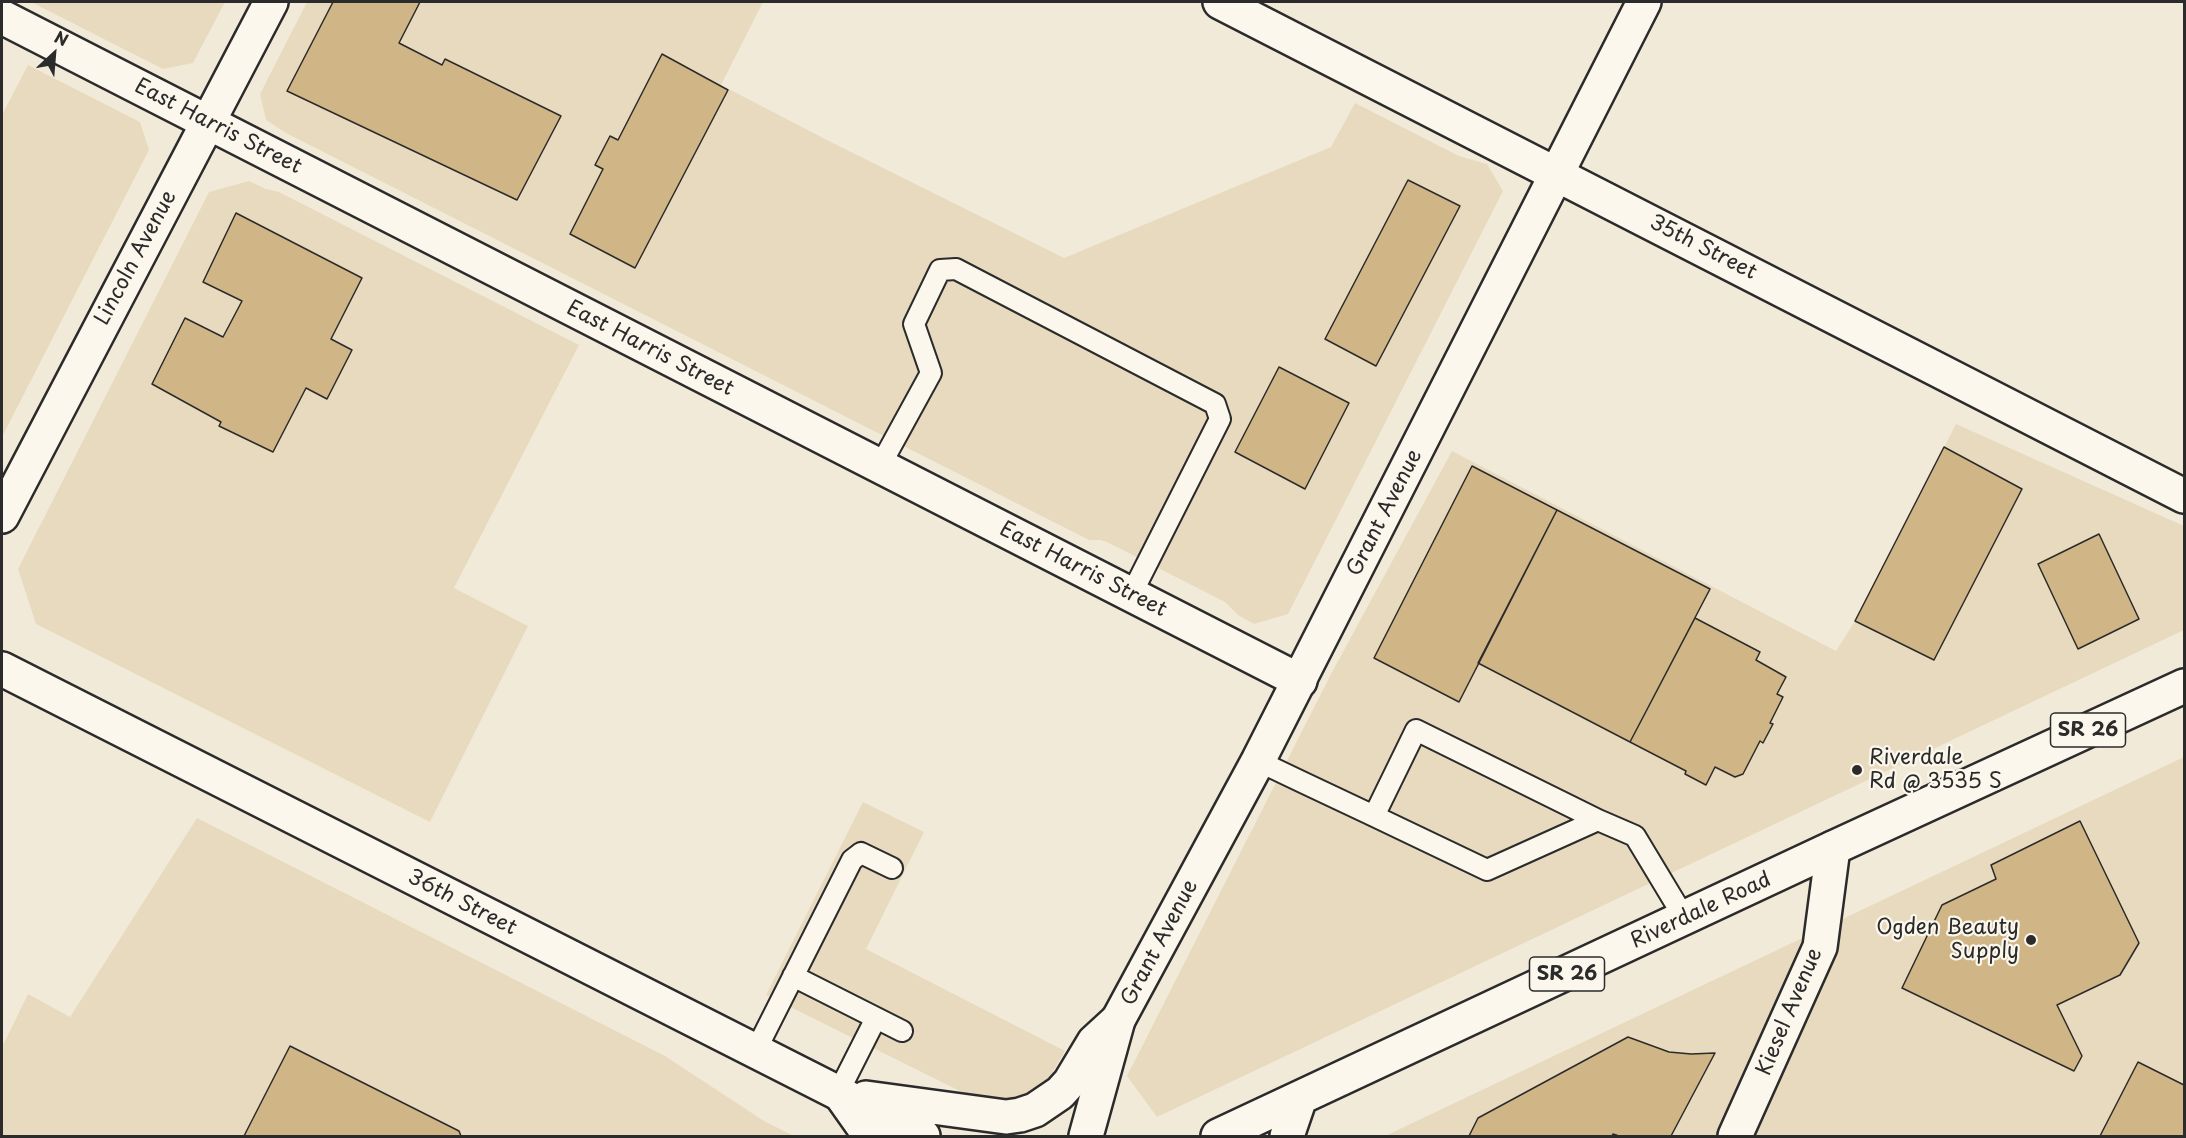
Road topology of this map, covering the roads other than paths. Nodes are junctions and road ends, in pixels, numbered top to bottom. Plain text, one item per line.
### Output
1 (271, 2) edge
2 (1220, 2) edge
3 (1644, 2) edge
4 (2, 17) edge
5 (208, 123) junction
6 (1557, 173) junction
7 (880, 466) junction
8 (2184, 496) edge
9 (2, 516) edge
10 (1131, 595) junction
11 (2, 669) edge
12 (1300, 681) junction
13 (2184, 686) edge
14 (1258, 761) junction
15 (1374, 816) junction
16 (1598, 820) junction
17 (1833, 848) junction
18 (892, 868) dead end
19 (1685, 919) junction
20 (793, 976) junction
21 (876, 1018) junction
22 (1118, 1020) junction
23 (902, 1031) dead end
24 (755, 1052) junction
25 (839, 1094) junction
26 (1300, 1098) junction
27 (870, 1137) edge
28 (923, 1137) edge
29 (1086, 1137) edge
30 (1218, 1137) edge
31 (1287, 1137) edge
32 (1735, 1137) edge

1 - 5 street, Lincoln Avenue
2 - 6 street, 35th Street
3 - 6 street, Grant Avenue
4 - 5 street, East Harris Street
5 - 7 street, East Harris Street
5 - 9 street, Lincoln Avenue
6 - 8 street, 35th Street
6 - 12 street, Grant Avenue
7 - 10 street, East Harris Street
7 - 10 lane
10 - 12 street, East Harris Street
11 - 24 street, 36th Street
12 - 14 street, Grant Avenue
13 - 17 street, Riverdale Road / SR 26
14 - 15 lane
14 - 22 street, Grant Avenue
15 - 16 lane
15 - 16 lane
16 - 19 lane
17 - 19 street, Riverdale Road / SR 26
17 - 32 street, Kiesel Avenue
18 - 20 lane
19 - 26 street, Riverdale Road / SR 26
20 - 21 lane
20 - 24 lane
21 - 23 lane
21 - 25 lane
22 - 25 street
22 - 29 street
24 - 25 street, 36th Street
25 - 27 street
25 - 28 street, 36th Street
26 - 30 street, Riverdale Road / SR 26
26 - 31 street

